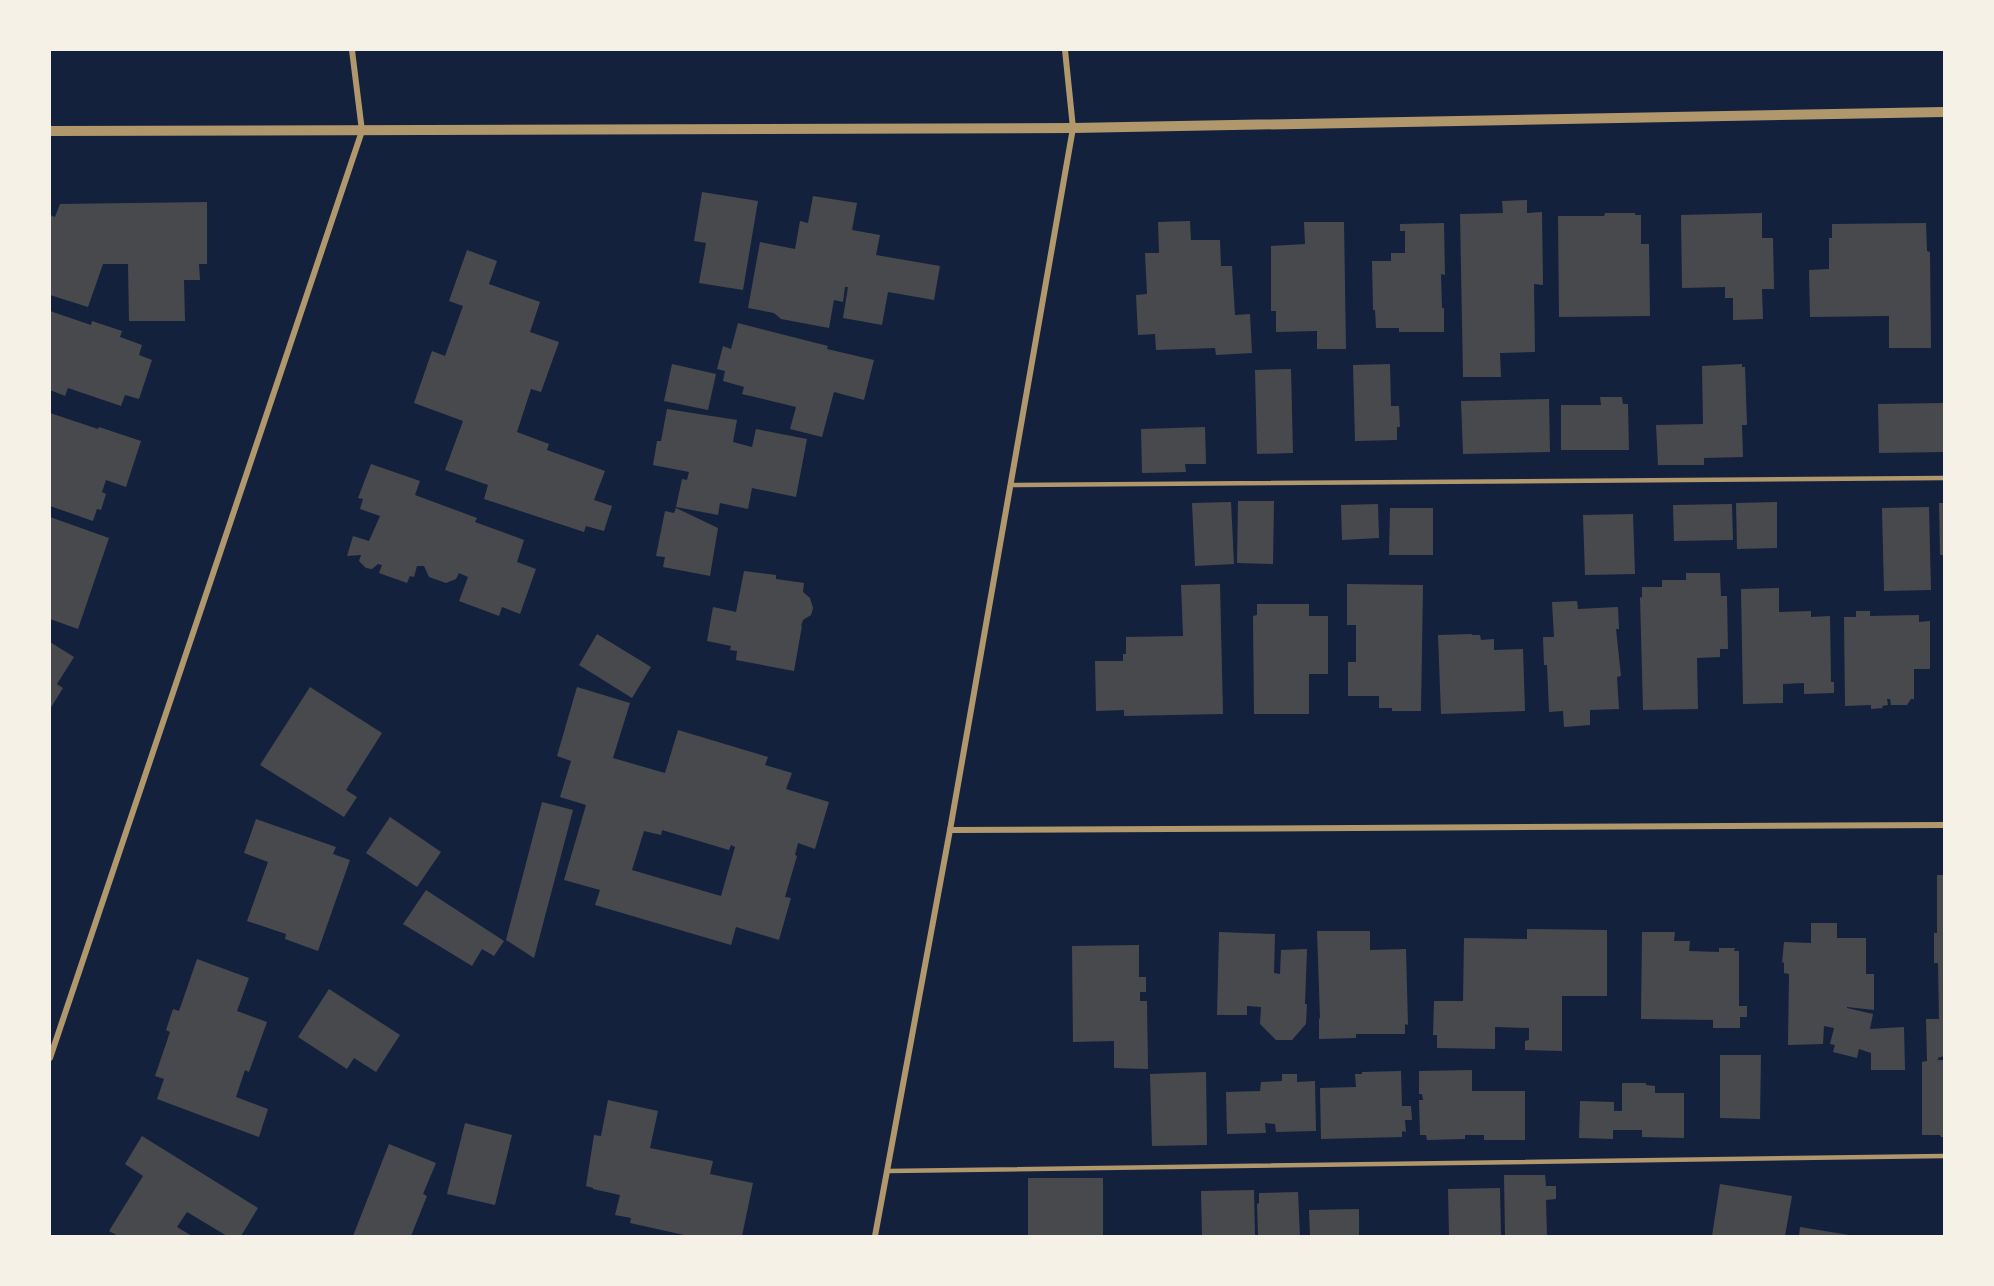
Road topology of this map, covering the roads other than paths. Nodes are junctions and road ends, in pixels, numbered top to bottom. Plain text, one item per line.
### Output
1 (352, 50) edge
2 (1065, 50) edge
3 (1944, 112) edge
4 (1073, 128) junction
5 (50, 131) edge
6 (362, 131) junction
7 (1944, 478) edge
8 (1011, 485) junction
9 (1944, 825) edge
10 (950, 830) junction
11 (50, 1058) edge
12 (1944, 1156) edge
13 (888, 1171) junction
14 (875, 1236) edge

1 - 6 street
2 - 4 street
3 - 4 street
4 - 6 street
4 - 8 street
5 - 6 street
6 - 11 street
7 - 8 lane
8 - 10 street
9 - 10 street
10 - 13 street
12 - 13 lane
13 - 14 street

